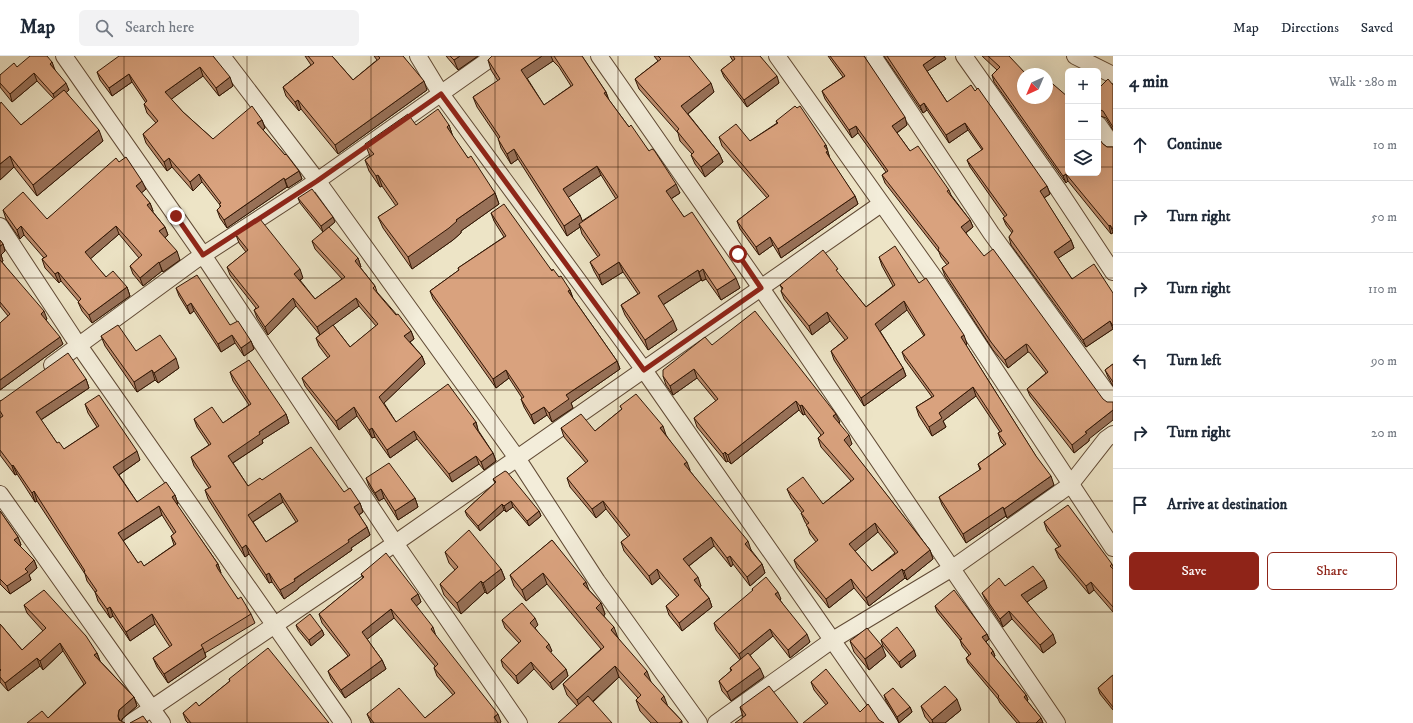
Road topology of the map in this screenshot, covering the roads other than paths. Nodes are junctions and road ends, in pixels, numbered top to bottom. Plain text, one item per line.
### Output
1 (64, 56) edge
2 (222, 56) edge
3 (418, 56) edge
4 (494, 56) edge
5 (599, 56) edge
6 (777, 56) edge
7 (873, 56) edge
8 (964, 56) edge
9 (1068, 56) edge
10 (1075, 56) edge
11 (1072, 68) edge
12 (1113, 75) edge
13 (441, 94) junction
14 (1101, 128) edge
15 (1113, 146) edge
16 (317, 181) junction
17 (881, 204) junction
18 (0, 226) edge
19 (203, 255) junction
20 (1113, 272) edge
21 (761, 288) junction
22 (80, 346) junction
23 (644, 370) junction
24 (38, 375) edge
25 (1113, 401) edge
26 (1113, 434) edge
27 (517, 458) junction
28 (1070, 485) junction
29 (0, 494) edge
30 (395, 543) junction
31 (1113, 548) edge
32 (953, 568) junction
33 (274, 626) junction
34 (833, 639) junction
35 (152, 708) junction
36 (130, 723) edge
37 (162, 723) edge
38 (343, 723) edge
39 (519, 723) edge
40 (699, 723) edge
41 (716, 723) edge
42 (890, 723) edge
43 (1056, 723) edge

1 - 19 street
2 - 16 street
3 - 13 street
4 - 13 street
5 - 21 street
6 - 17 street
7 - 25 street
8 - 20 street
9 - 11 street
10 - 12 street
13 - 16 street
13 - 23 street
14 - 15 street
16 - 19 street
16 - 27 street
17 - 21 street
17 - 28 street
18 - 22 street
19 - 22 street
19 - 30 street
21 - 23 street
21 - 32 street
22 - 24 street
22 - 33 street
23 - 27 street
23 - 34 street
26 - 28 street
27 - 30 street
27 - 40 street
28 - 31 street
28 - 32 street
29 - 35 street
30 - 33 street
30 - 39 street
32 - 34 street
32 - 43 street
33 - 35 street
33 - 38 street
34 - 41 street
34 - 42 street
35 - 36 street
35 - 37 street

